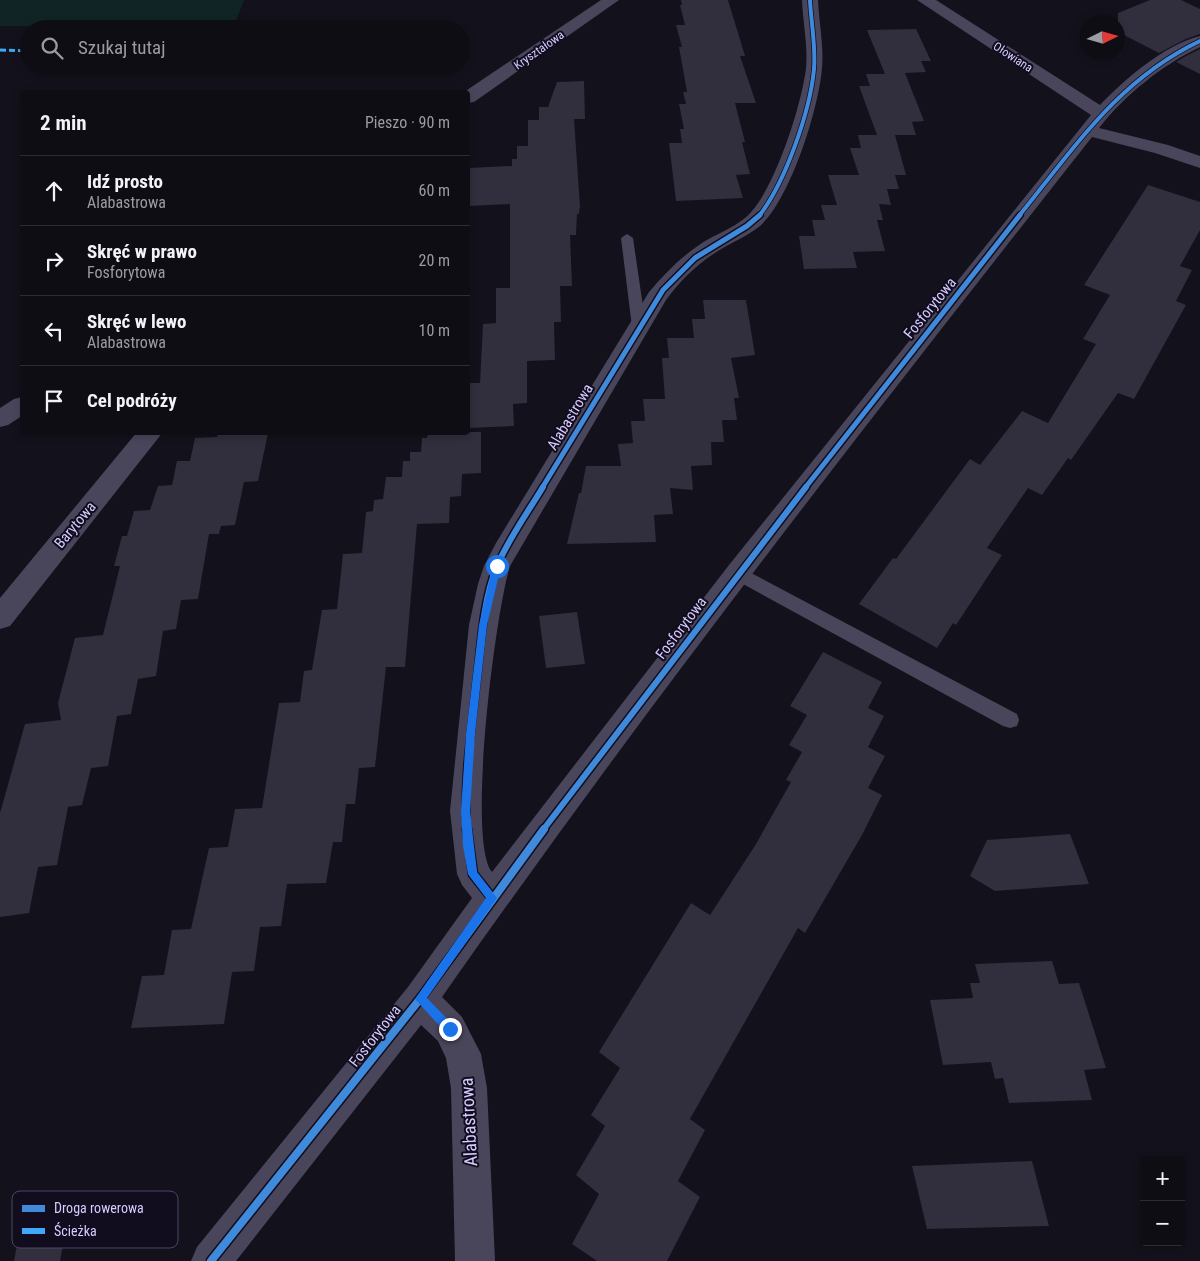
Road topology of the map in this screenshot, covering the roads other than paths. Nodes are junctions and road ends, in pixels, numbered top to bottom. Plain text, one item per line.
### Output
1 (611, 0) edge
2 (810, 0) edge
3 (925, 0) edge
4 (1200, 41) edge
5 (470, 97) edge
6 (1095, 123) junction
7 (1200, 162) edge
8 (627, 238) dead end
9 (639, 327) junction
10 (20, 405) edge
11 (0, 420) edge
12 (149, 435) edge
13 (738, 573) junction
14 (0, 618) edge
15 (1010, 720) dead end
16 (492, 898) junction
17 (420, 999) junction
18 (212, 1261) edge
19 (475, 1261) edge

1 - 5 street, Kryształowa
2 - 9 street, Alabastrowa
3 - 6 street, Ołowiana
4 - 6 street, Fosforytowa
6 - 7 street, Ołowiana
6 - 13 street, Fosforytowa
8 - 9 lane
9 - 16 street, Alabastrowa
10 - 11 street
12 - 14 street, Barytowa
13 - 15 lane
13 - 16 street, Fosforytowa
16 - 17 street, Fosforytowa
17 - 18 street, Fosforytowa
17 - 19 street, Alabastrowa

